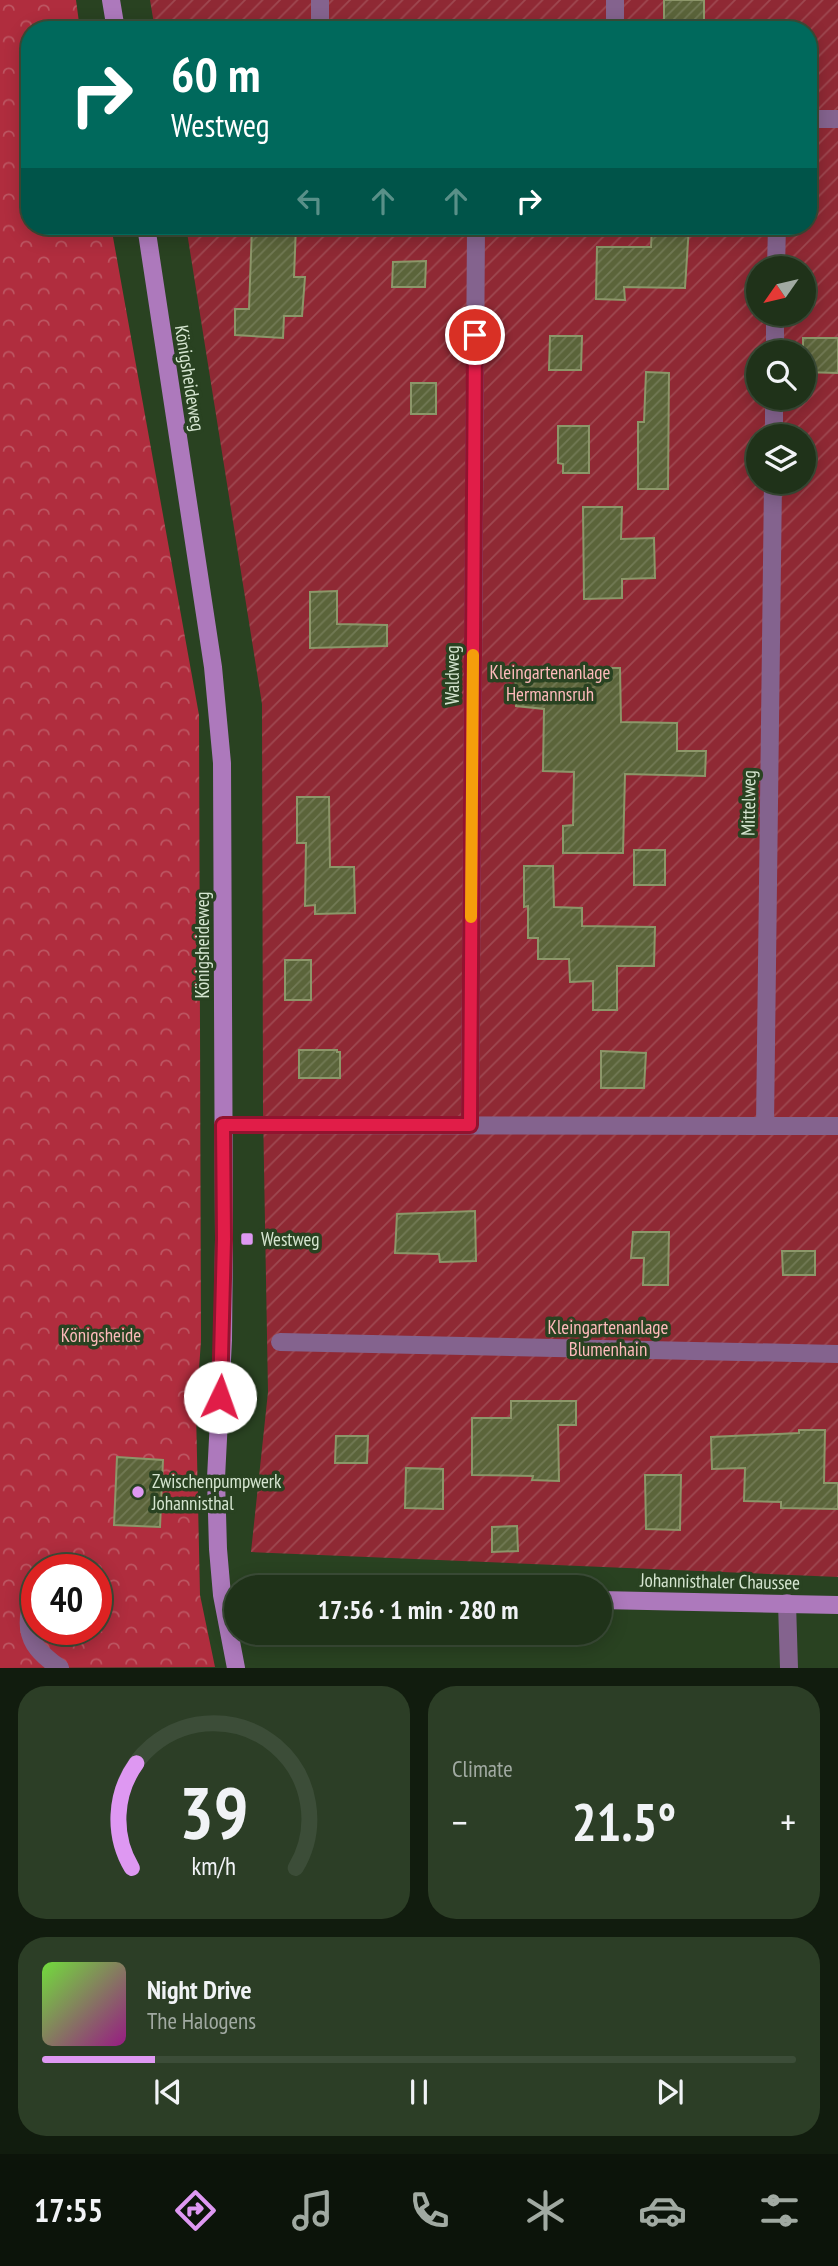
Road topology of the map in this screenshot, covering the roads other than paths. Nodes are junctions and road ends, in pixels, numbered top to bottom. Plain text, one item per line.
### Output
1 (111, 0) edge
2 (320, 0) edge
3 (615, 0) edge
4 (114, 21) edge
5 (320, 21) edge
6 (615, 21) edge
7 (817, 119) edge
8 (838, 119) edge
9 (147, 235) edge
10 (476, 235) edge
11 (777, 235) edge
12 (776, 256) edge
13 (773, 494) edge
14 (223, 1125) junction
15 (470, 1125) junction
16 (765, 1126) junction
17 (838, 1126) edge
18 (280, 1342) dead end
19 (838, 1354) edge
20 (224, 1575) edge
21 (612, 1600) edge
22 (787, 1604) junction
23 (838, 1605) edge
24 (36, 1645) edge
25 (234, 1645) edge
26 (60, 1668) edge
27 (236, 1668) edge
28 (789, 1668) edge

1 - 4 street
2 - 5 street
3 - 6 street
7 - 8 street
9 - 14 street, Königsheideweg
10 - 15 street, Waldweg
11 - 12 street
13 - 16 street, Mittelweg
14 - 15 street
14 - 20 street, Königsheideweg
15 - 16 street
16 - 17 street
18 - 19 street
21 - 22 street, Johannisthaler Chaussee
22 - 23 street, Johannisthaler Chaussee
22 - 28 street
24 - 26 street
25 - 27 street, Königsheideweg

